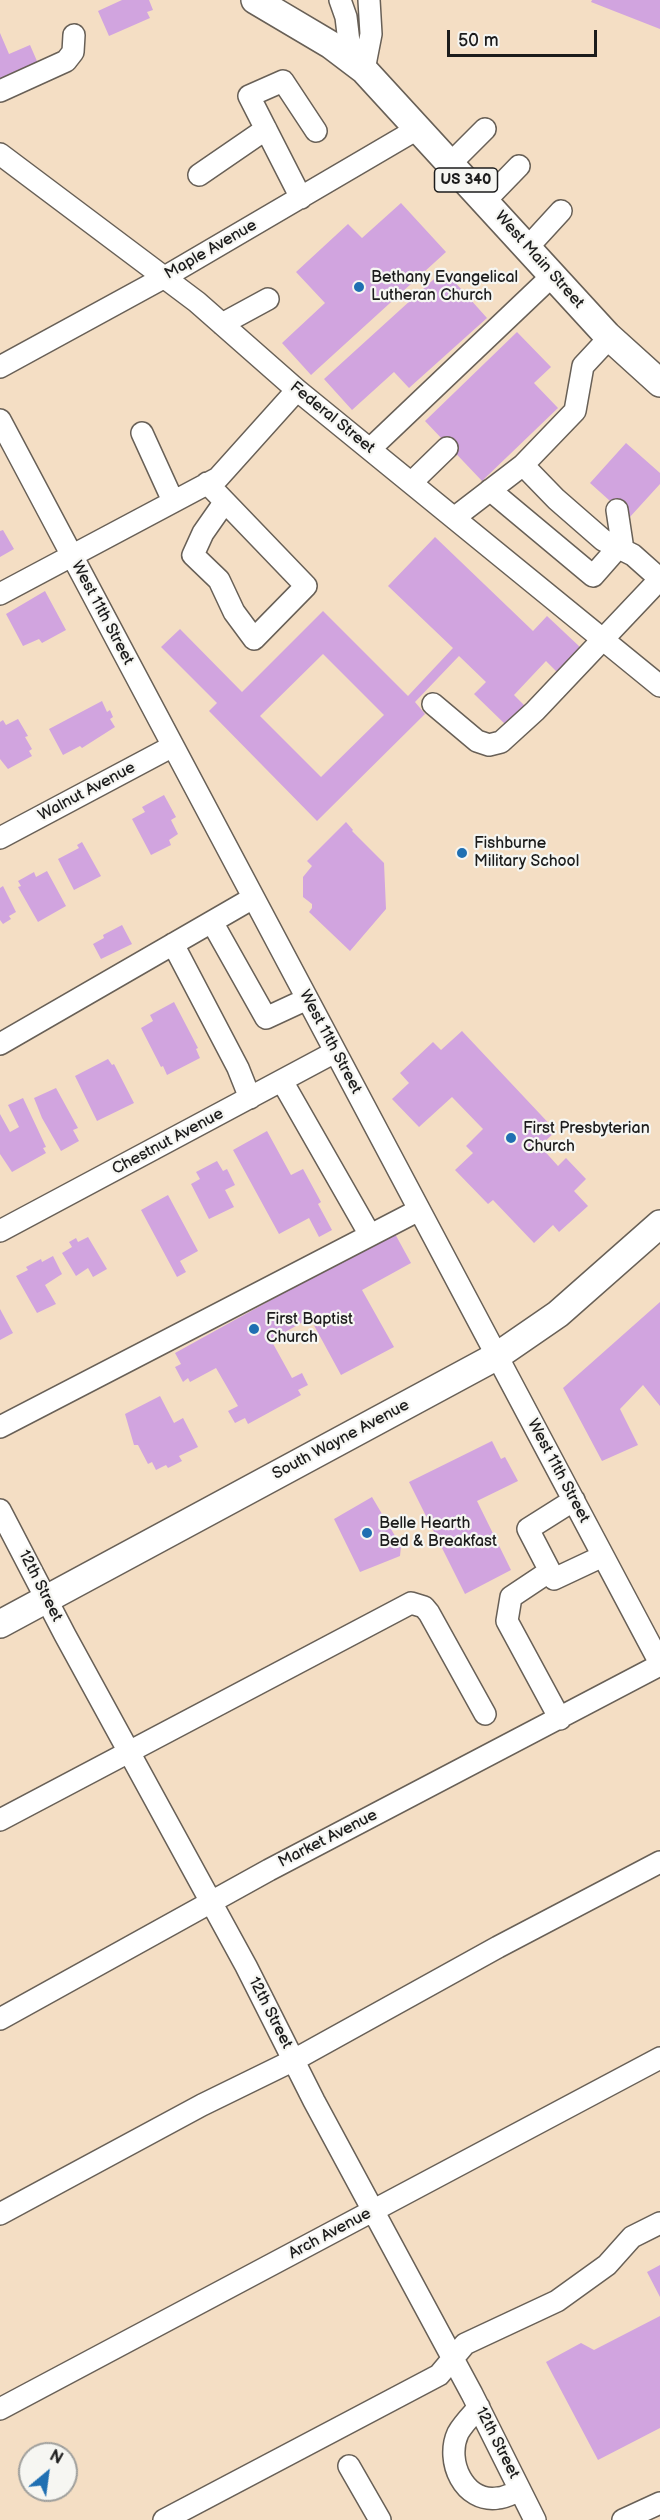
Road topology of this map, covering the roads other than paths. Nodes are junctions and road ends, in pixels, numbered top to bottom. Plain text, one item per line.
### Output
1 (255, 0) edge
2 (340, 0) edge
3 (369, 0) edge
4 (74, 35) dead end
5 (358, 65) junction
6 (0, 91) edge
7 (419, 128) junction
8 (266, 129) junction
9 (485, 129) dead end
10 (316, 131) dead end
11 (0, 154) edge
12 (451, 163) junction
13 (519, 166) dead end
14 (199, 175) dead end
15 (301, 198) junction
16 (486, 201) junction
17 (561, 211) dead end
18 (528, 247) junction
19 (553, 275) junction
20 (163, 278) junction
21 (268, 299) dead end
22 (222, 324) junction
23 (610, 338) junction
24 (0, 367) edge
25 (660, 383) edge
26 (297, 390) junction
27 (0, 420) edge
28 (142, 433) dead end
29 (447, 448) dead end
30 (370, 449) junction
31 (523, 465) junction
32 (207, 483) junction
33 (411, 483) junction
34 (490, 490) junction
35 (173, 501) junction
36 (225, 503) junction
37 (617, 510) dead end
38 (454, 518) junction
39 (620, 548) junction
40 (71, 554) junction
41 (660, 579) edge
42 (0, 594) edge
43 (602, 639) junction
44 (660, 686) edge
45 (433, 704) dead end
46 (173, 746) junction
47 (0, 838) edge
48 (253, 898) junction
49 (212, 922) junction
50 (173, 944) junction
51 (307, 999) junction
52 (0, 1044) edge
53 (335, 1052) junction
54 (282, 1081) junction
55 (250, 1098) junction
56 (419, 1210) junction
57 (660, 1224) edge
58 (0, 1231) edge
59 (370, 1235) junction
60 (497, 1356) junction
61 (0, 1427) edge
62 (574, 1500) junction
63 (0, 1509) edge
64 (603, 1556) junction
65 (550, 1571) junction
66 (46, 1599) junction
67 (0, 1624) edge
68 (660, 1664) edge
69 (485, 1714) dead end
70 (560, 1719) junction
71 (129, 1751) junction
72 (0, 1820) edge
73 (660, 1862) edge
74 (211, 1903) junction
75 (0, 2019) edge
76 (660, 2058) edge
77 (294, 2060) junction
78 (373, 2211) junction
79 (0, 2214) edge
80 (660, 2223) edge
81 (453, 2358) junction
82 (479, 2408) junction
83 (0, 2409) edge
84 (350, 2466) dead end
85 (520, 2490) junction
86 (660, 2503) edge
87 (164, 2520) edge
88 (380, 2520) edge
89 (535, 2520) edge
90 (623, 2520) edge

1 - 5 main road, West Main Street / US 340
2 - 5 street
3 - 5 street
4 - 6 street
5 - 7 main road, West Main Street / US 340
7 - 12 main road, West Main Street / US 340
7 - 15 street, Maple Avenue
8 - 10 street
8 - 14 street
8 - 15 street
9 - 12 street
11 - 20 street, Federal Street
12 - 16 main road, West Main Street / US 340
13 - 16 street
15 - 20 street, Maple Avenue
16 - 18 main road, West Main Street / US 340
17 - 18 street
18 - 19 main road, West Main Street / US 340
19 - 23 main road, West Main Street / US 340
19 - 30 street
20 - 22 street, Federal Street
20 - 24 street, Maple Avenue
21 - 22 street
22 - 26 street, Federal Street
23 - 25 main road, West Main Street / US 340
23 - 31 street
26 - 30 street, Federal Street
26 - 32 street
27 - 40 street, West 11th Street
28 - 35 street
29 - 33 street
30 - 33 street, Federal Street
31 - 34 street
31 - 39 street
32 - 35 street
32 - 36 street
33 - 38 street, Federal Street
34 - 38 street
34 - 39 street
35 - 40 street
36 - 36 street
37 - 39 street
38 - 43 street, Federal Street
39 - 41 street
40 - 42 street
40 - 46 street, West 11th Street
41 - 43 street
43 - 44 street, Federal Street
43 - 45 street
46 - 47 street, Walnut Avenue
46 - 48 street, West 11th Street
48 - 49 street
48 - 51 street, West 11th Street
49 - 50 street
49 - 51 street
50 - 52 street
50 - 55 street
51 - 53 street, West 11th Street
53 - 54 street, Chestnut Avenue
53 - 56 street, West 11th Street
54 - 55 street, Chestnut Avenue
54 - 59 street
55 - 58 street, Chestnut Avenue
56 - 59 street
56 - 60 street, West 11th Street
57 - 60 main road, South Wayne Avenue
59 - 61 street
60 - 62 street, West 11th Street
60 - 66 main road, South Wayne Avenue
62 - 64 street, West 11th Street
62 - 65 street
63 - 66 street, 12th Street
64 - 65 street
64 - 68 street, West 11th Street
65 - 70 street
66 - 67 main road, South Wayne Avenue
66 - 71 street, 12th Street
68 - 70 street, Market Avenue
69 - 71 street
70 - 74 street, Market Avenue
71 - 72 street
71 - 74 street, 12th Street
73 - 77 street
74 - 75 street, Market Avenue
74 - 77 street, 12th Street
76 - 78 street, Arch Avenue
77 - 78 street, 12th Street
77 - 79 street
78 - 81 street, 12th Street
78 - 83 street, Arch Avenue
80 - 81 street
81 - 82 street, 12th Street
81 - 87 street
82 - 85 street, 12th Street
82 - 85 street
84 - 88 street
85 - 89 street, 12th Street
86 - 90 street

